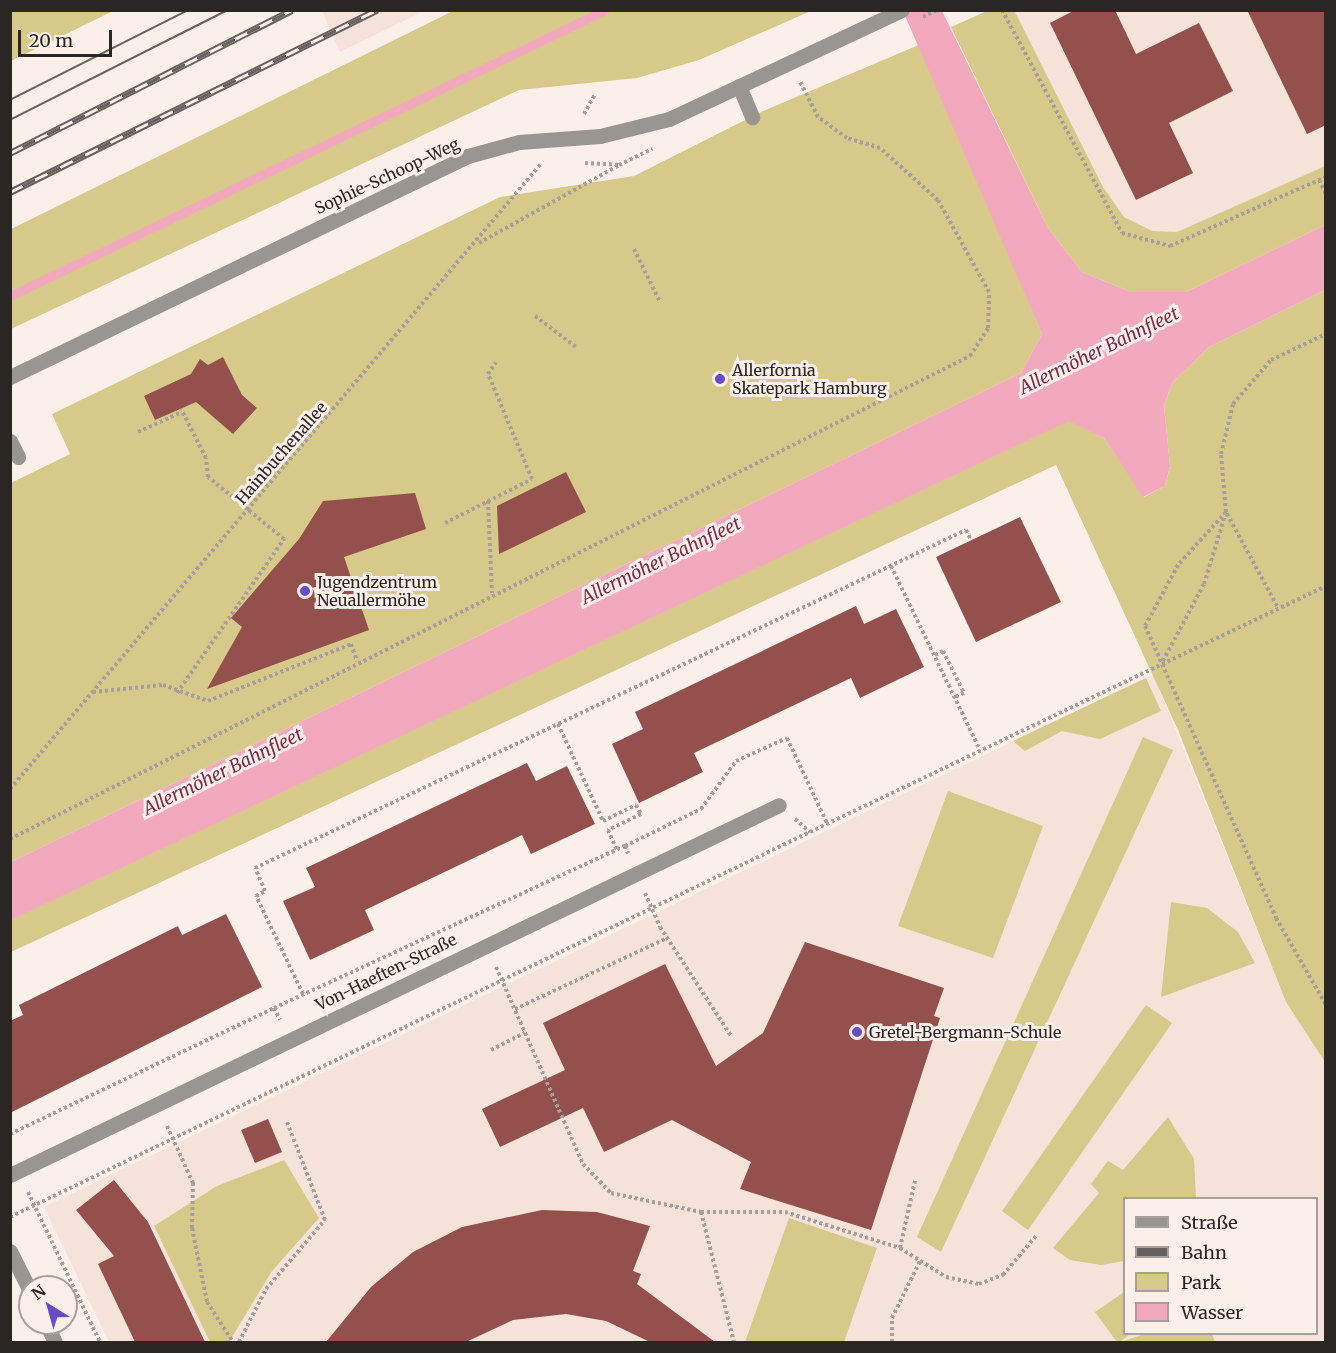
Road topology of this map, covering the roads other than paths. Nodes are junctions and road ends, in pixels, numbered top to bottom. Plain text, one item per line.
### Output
1 (902, 10) edge
2 (739, 86) junction
3 (752, 117) dead end
4 (10, 377) edge
5 (10, 441) edge
6 (18, 457) dead end
7 (778, 805) road end
8 (14, 1173) edge
9 (10, 1251) edge
10 (22, 1275) edge

1 - 2 street, Sophie-Schoop-Weg
2 - 3 street
2 - 4 street, Sophie-Schoop-Weg
5 - 6 street
7 - 8 street, Von-Haeften-Straße
9 - 10 street

